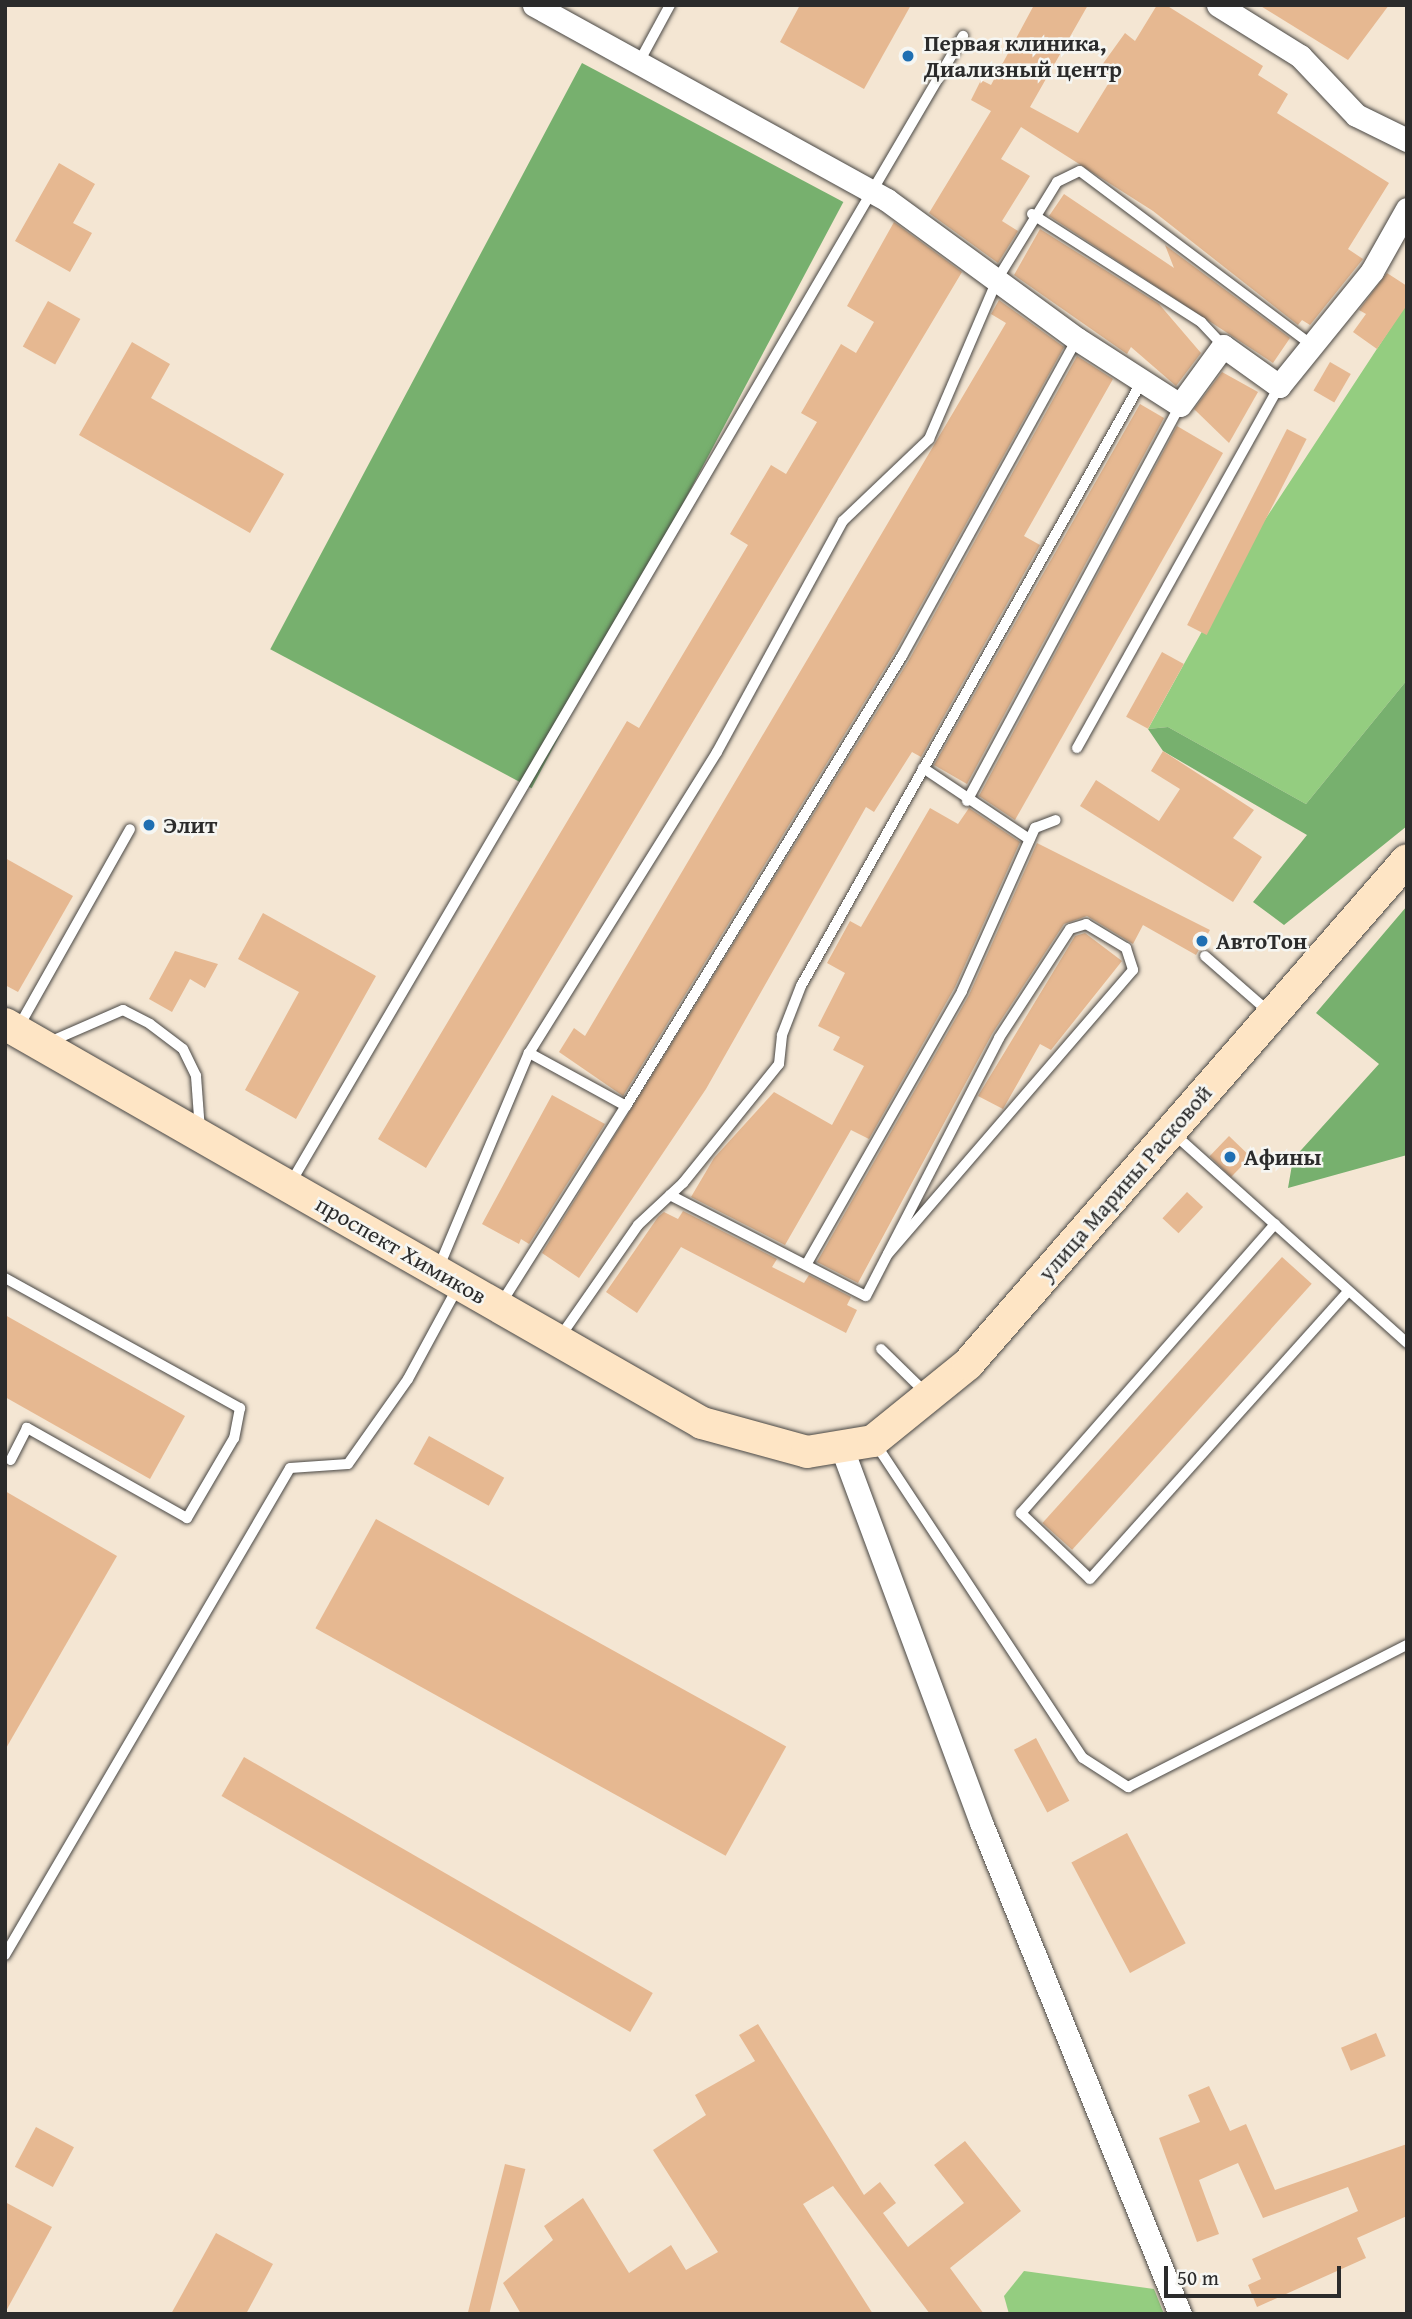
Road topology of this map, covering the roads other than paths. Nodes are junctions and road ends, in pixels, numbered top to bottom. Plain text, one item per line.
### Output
1 (534, 5) edge
2 (670, 5) edge
3 (1218, 5) edge
4 (963, 36) dead end
5 (638, 65) junction
6 (1407, 140) edge
7 (867, 192) junction
8 (1407, 209) edge
9 (1032, 214) junction
10 (998, 278) junction
11 (1077, 339) junction
12 (1309, 343) junction
13 (1223, 346) junction
14 (1142, 381) junction
15 (1279, 386) junction
16 (1180, 405) junction
17 (1077, 748) dead end
18 (922, 768) junction
19 (967, 801) junction
20 (1056, 820) dead end
21 (130, 830) dead end
22 (1029, 839) junction
23 (1407, 860) edge
24 (1205, 956) dead end
25 (1271, 1014) junction
26 (22, 1033) edge
27 (528, 1053) junction
28 (626, 1106) junction
29 (1170, 1130) junction
30 (200, 1134) junction
31 (290, 1184) junction
32 (670, 1195) junction
33 (1275, 1224) junction
34 (888, 1254) junction
35 (806, 1265) junction
36 (5, 1278) edge
37 (448, 1278) junction
38 (1347, 1293) junction
39 (499, 1307) junction
40 (558, 1340) junction
41 (1407, 1343) edge
42 (881, 1349) dead end
43 (929, 1396) junction
44 (873, 1441) junction
45 (841, 1446) junction
46 (807, 1452) joint
47 (11, 1460) dead end
48 (1407, 1645) edge
49 (5, 1955) edge
50 (1180, 2314) edge

1 - 5 street
2 - 5 lane
3 - 6 street
4 - 7 lane
5 - 7 street
7 - 10 street
7 - 31 lane
8 - 12 street
9 - 10 lane
9 - 12 lane
9 - 13 lane
10 - 11 street
10 - 27 lane
11 - 14 street
11 - 28 lane
12 - 15 street
13 - 15 street
13 - 16 street
14 - 16 street
14 - 18 lane
15 - 17 lane
16 - 19 lane
18 - 19 lane
18 - 32 lane
19 - 22 lane
20 - 22 lane
21 - 26 lane
22 - 35 lane
23 - 25 main road, улица Марины Расковой
24 - 25 lane
25 - 29 main road, улица Марины Расковой
26 - 30 main road, проспект Химиков
26 - 30 lane
27 - 28 lane
27 - 37 lane
28 - 39 lane
29 - 33 lane
29 - 43 main road, улица Марины Расковой
30 - 31 main road, проспект Химиков
31 - 37 main road, проспект Химиков
32 - 35 lane
32 - 40 lane
33 - 38 lane
33 - 38 lane
34 - 34 lane
34 - 35 lane
36 - 47 lane
37 - 39 main road, проспект Химиков
37 - 49 lane
38 - 41 lane
39 - 40 main road, проспект Химиков
40 - 46 main road, проспект Химиков
42 - 43 lane
43 - 44 main road, улица Марины Расковой
44 - 45 main road, улица Марины Расковой
44 - 48 lane
45 - 46 main road, улица Марины Расковой
45 - 50 street

